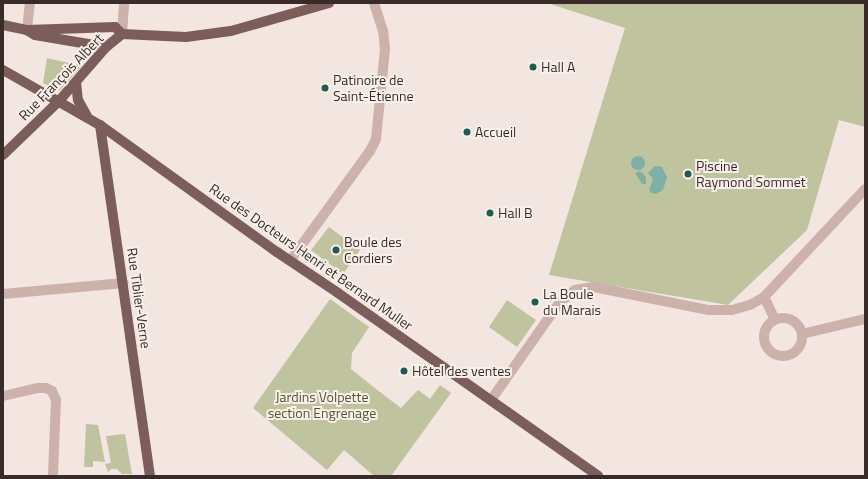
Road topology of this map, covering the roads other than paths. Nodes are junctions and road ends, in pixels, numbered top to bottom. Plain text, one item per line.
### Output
1 (30, 3) edge
2 (124, 3) edge
3 (329, 3) edge
4 (374, 3) edge
5 (3, 25) edge
6 (27, 30) junction
7 (122, 34) junction
8 (106, 48) junction
9 (3, 70) edge
10 (76, 82) junction
11 (59, 101) junction
12 (90, 119) junction
13 (100, 125) junction
14 (3, 155) edge
15 (865, 189) edge
16 (290, 261) junction
17 (123, 283) junction
18 (3, 294) edge
19 (764, 297) junction
20 (865, 319) edge
21 (775, 320) junction
22 (802, 334) junction
23 (3, 396) edge
24 (491, 400) junction
25 (53, 476) edge
26 (150, 476) edge
27 (598, 476) edge

1 - 6 street
2 - 7 street
3 - 7 main road
4 - 16 street
5 - 6 main road
6 - 7 main road
6 - 8 main road
7 - 8 main road, Rue François Albert
8 - 10 main road, Rue François Albert
9 - 11 main road, Rue des Docteurs Henri et Bernard Muller
10 - 11 main road, Rue François Albert
10 - 12 main road
11 - 12 main road, Rue des Docteurs Henri et Bernard Muller
11 - 14 main road, Rue François Albert
12 - 13 main road, Rue des Docteurs Henri et Bernard Muller
13 - 16 main road, Rue des Docteurs Henri et Bernard Muller
13 - 17 main road, Rue Tiblier-Verne
15 - 19 street
16 - 24 main road, Rue des Docteurs Henri et Bernard Muller
17 - 18 street
17 - 26 main road, Rue Tiblier-Verne
19 - 21 street
19 - 24 street
20 - 22 street
21 - 22 street
21 - 22 street
23 - 25 street
24 - 27 main road, Rue des Docteurs Henri et Bernard Muller

